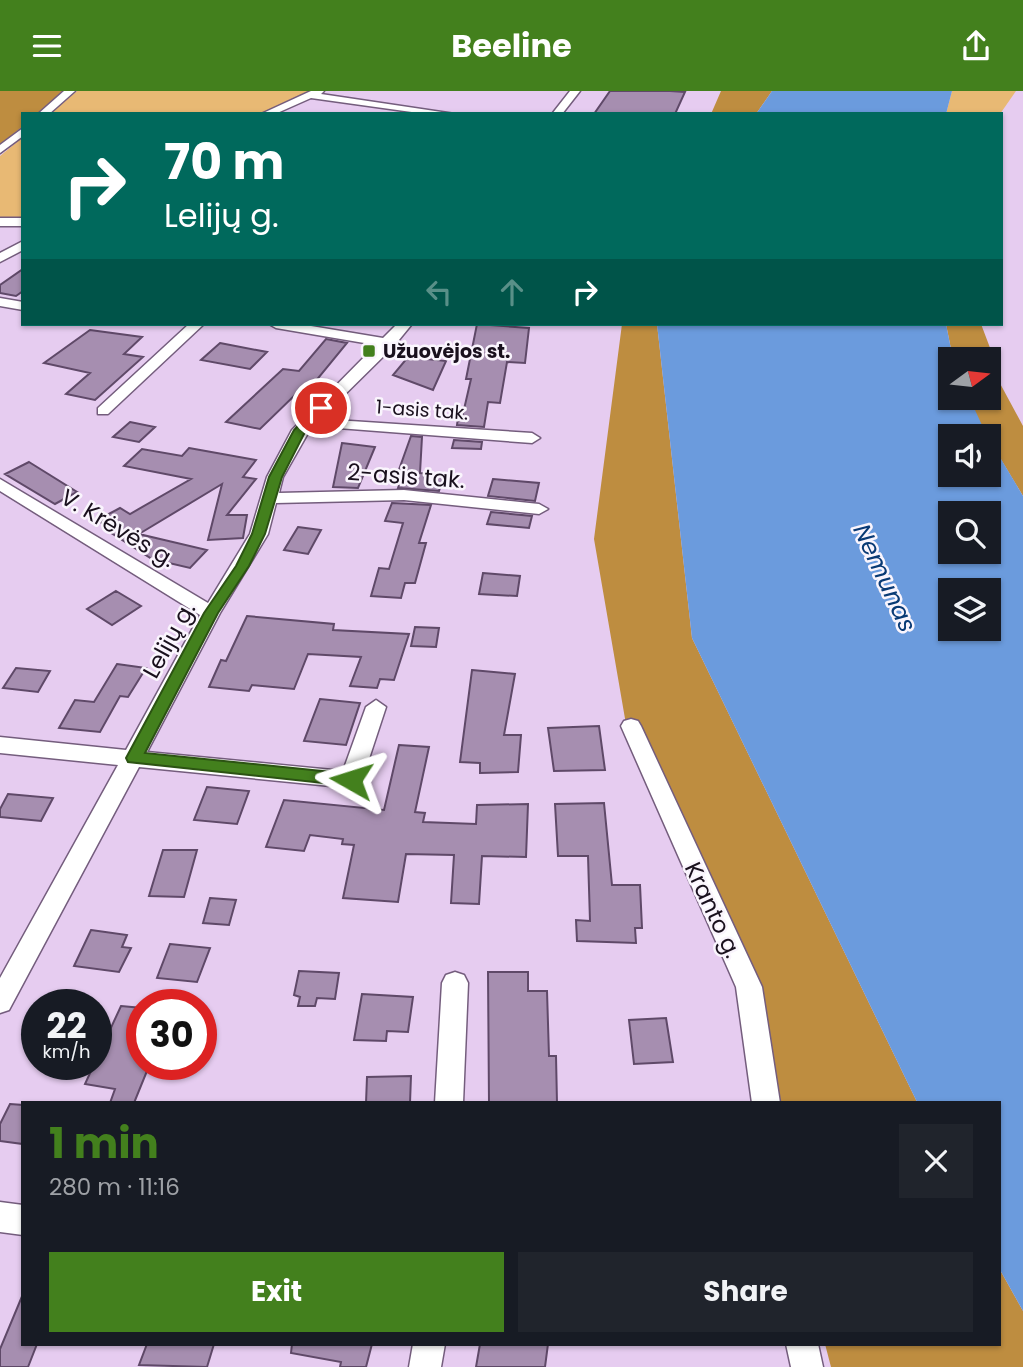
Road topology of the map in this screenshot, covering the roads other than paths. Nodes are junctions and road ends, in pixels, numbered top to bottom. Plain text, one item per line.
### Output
1 (70, 91) edge
2 (575, 91) edge
3 (314, 93) edge
4 (45, 112) edge
5 (271, 112) edge
6 (437, 112) edge
7 (559, 112) edge
8 (21, 133) edge
9 (0, 150) edge
10 (0, 222) edge
11 (21, 222) edge
12 (21, 246) edge
13 (0, 258) edge
14 (0, 302) edge
15 (21, 306) edge
16 (195, 326) edge
17 (288, 326) edge
18 (403, 326) edge
19 (388, 343) junction
20 (103, 411) dead end
21 (309, 421) junction
22 (532, 438) dead end
23 (0, 484) edge
24 (269, 499) junction
25 (539, 509) dead end
26 (211, 613) junction
27 (376, 707) dead end
28 (631, 726) dead end
29 (0, 745) edge
30 (134, 758) junction
31 (455, 983) dead end
32 (0, 1002) edge
33 (449, 1101) edge
34 (766, 1101) edge
35 (0, 1217) edge
36 (21, 1220) edge
37 (429, 1346) edge
38 (802, 1346) edge
39 (425, 1367) edge
40 (807, 1367) edge

1 - 4 street
2 - 7 street
3 - 5 street
3 - 6 street
8 - 9 street
10 - 11 street
12 - 13 street
14 - 15 street
16 - 20 street
17 - 19 street
18 - 19 street, Lelijų g.
19 - 21 street, Lelijų g.
21 - 22 street, 1-asis tak.
21 - 24 street, Lelijų g.
23 - 26 street, V. Krėvės g.
24 - 25 street, 2-asis tak.
24 - 26 street, Lelijų g.
26 - 30 street, Lelijų g.
27 - 30 street
28 - 34 street, Kranto g.
29 - 30 street
30 - 32 street, Lelijų g.
31 - 33 street
35 - 36 street
37 - 39 street
38 - 40 street

